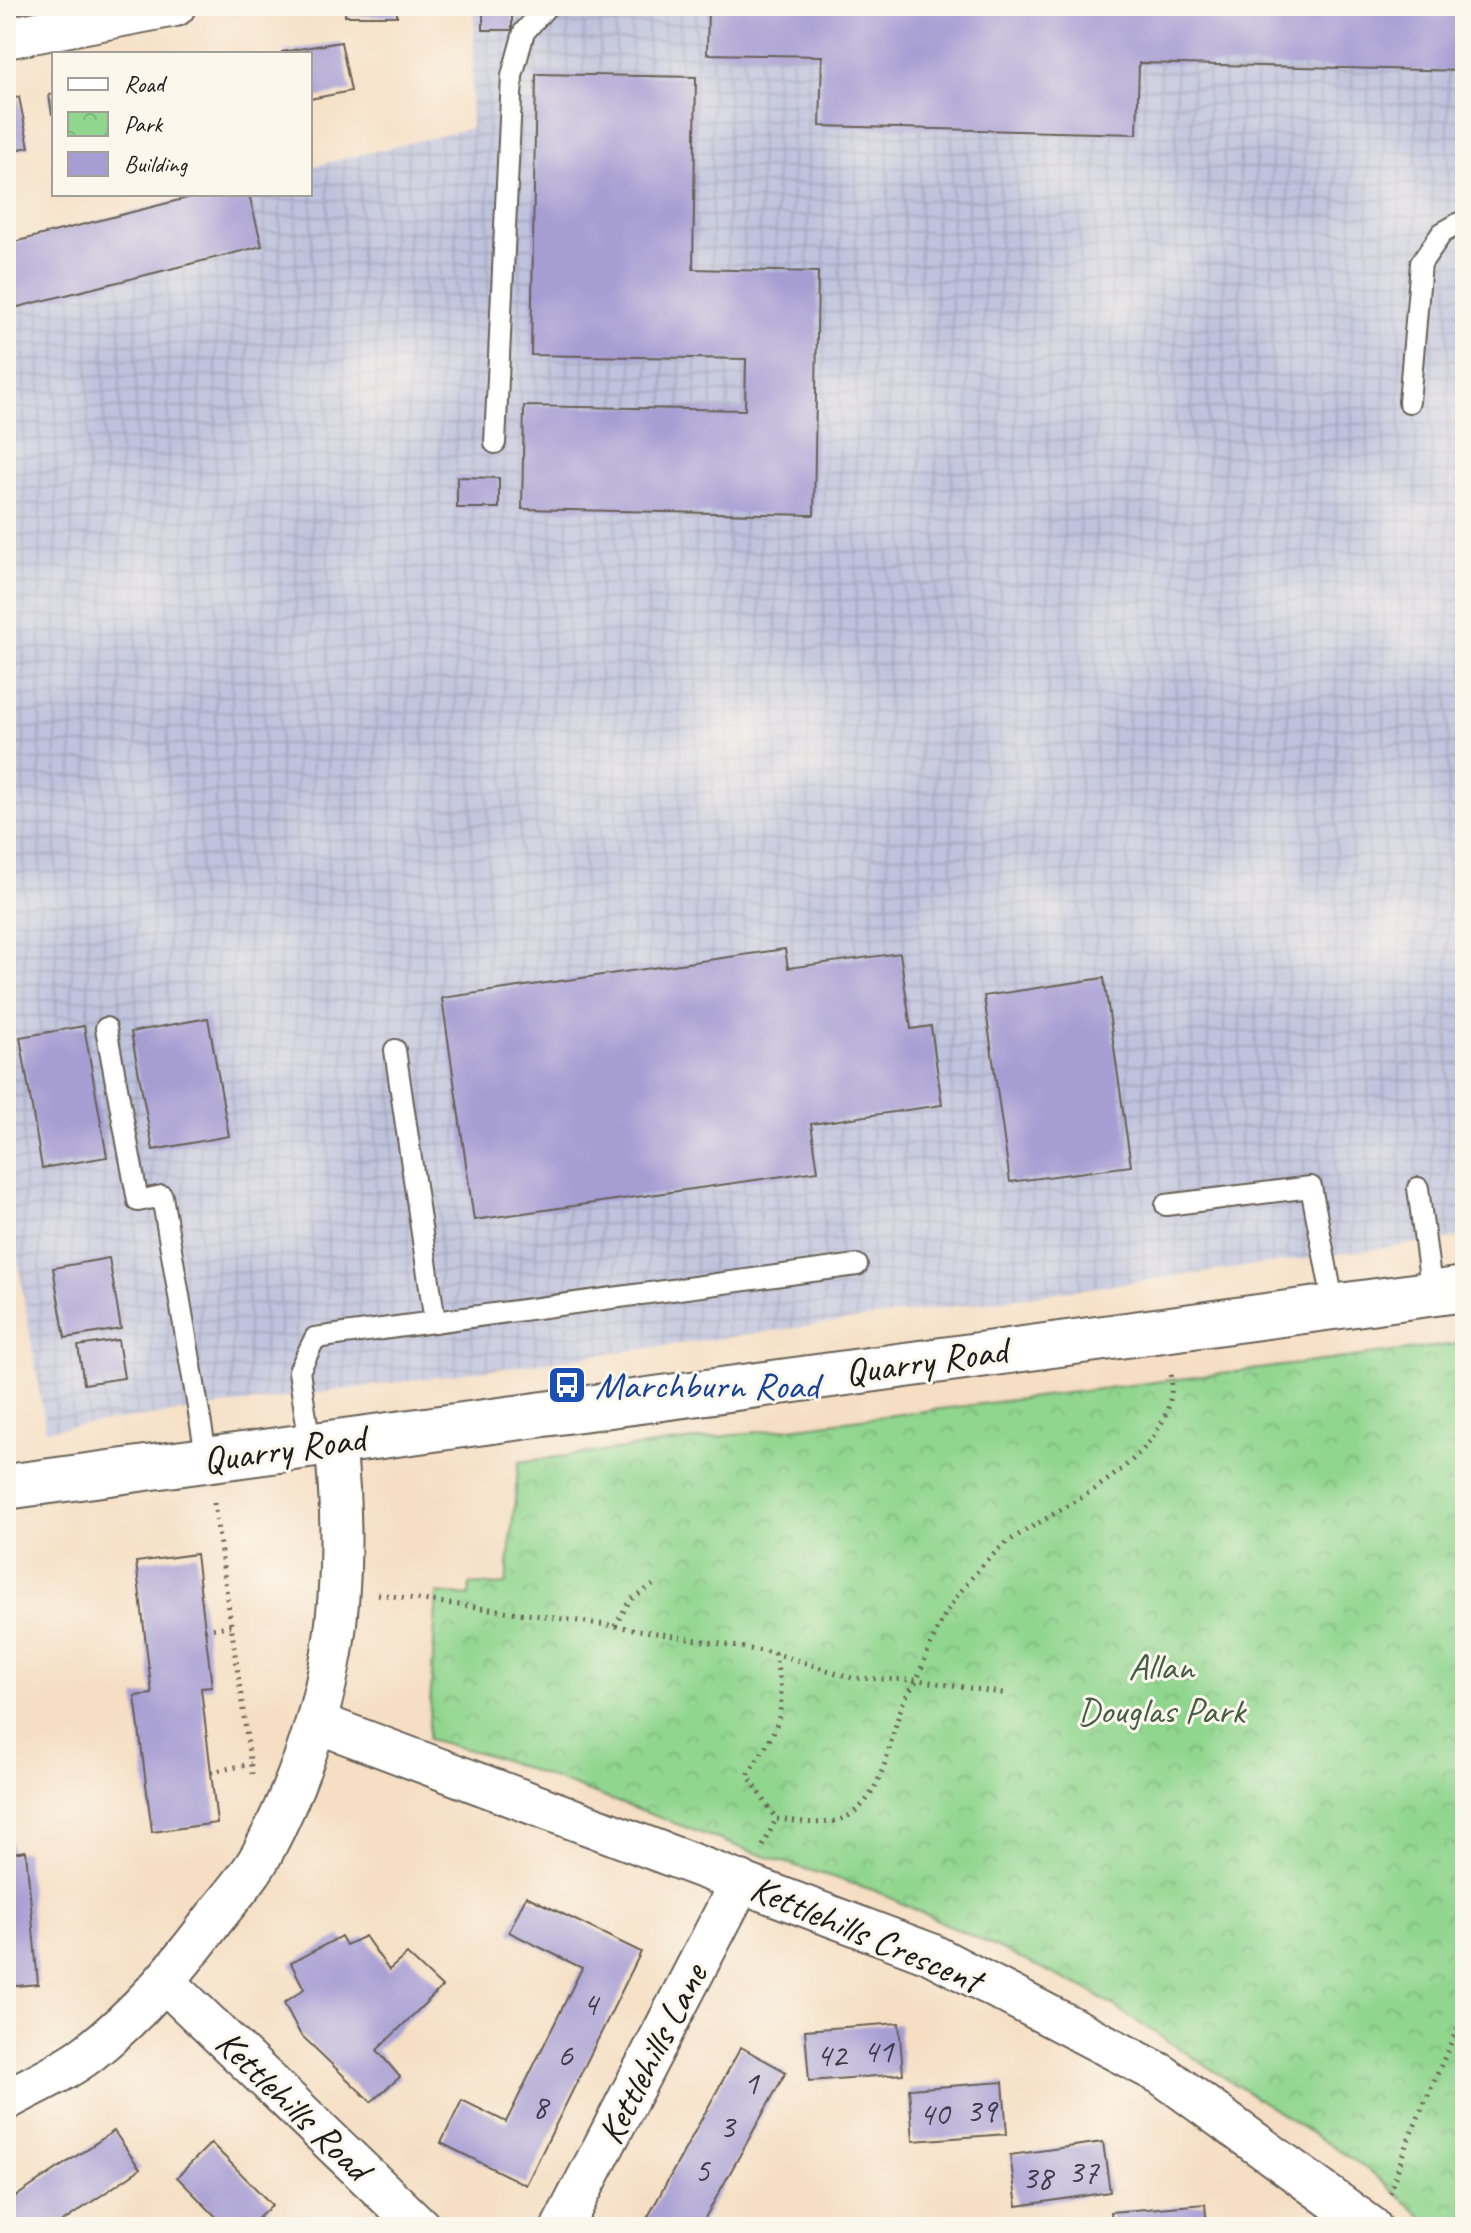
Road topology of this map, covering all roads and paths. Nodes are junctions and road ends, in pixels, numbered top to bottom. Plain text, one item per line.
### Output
1 (175, 6) edge
2 (547, 6) edge
3 (6, 38) edge
4 (1465, 220) edge
5 (1409, 402) dead end
6 (495, 443) dead end
7 (106, 1028) dead end
8 (395, 1050) dead end
9 (1418, 1188) dead end
10 (1166, 1205) dead end
11 (857, 1265) dead end
12 (1448, 1291) edge
13 (1334, 1307) junction
14 (435, 1322) junction
15 (1166, 1328) junction
16 (323, 1443) junction
17 (207, 1460) junction
18 (6, 1487) edge
19 (653, 1585) dead end
20 (341, 1588) junction
21 (234, 1625) junction
22 (615, 1626) junction
23 (205, 1630) dead end
24 (774, 1653) junction
25 (917, 1680) junction
26 (1008, 1694) dead end
27 (318, 1723) junction
28 (251, 1764) junction
29 (211, 1772) dead end
30 (253, 1779) dead end
31 (741, 1881) junction
32 (166, 1983) junction
33 (1465, 2011) edge
34 (6, 2100) edge
35 (1379, 2215) edge
36 (420, 2227) edge
37 (562, 2227) edge

1 - 3 street
2 - 6 lane
4 - 5 lane
7 - 17 lane
8 - 14 lane
9 - 12 lane
10 - 13 lane
11 - 14 lane
12 - 13 street, Quarry Road
13 - 15 street, Quarry Road
14 - 16 lane
15 - 16 street, Quarry Road
15 - 25 path
16 - 17 street, Quarry Road
16 - 20 street
17 - 18 street, Quarry Road
17 - 21 path
19 - 22 path
20 - 22 path
20 - 27 street
21 - 23 path
21 - 28 path
22 - 24 path
24 - 25 path
24 - 25 path
25 - 26 path
27 - 31 street, Kettlehills Crescent
27 - 32 street
28 - 29 path
28 - 30 path
31 - 35 street, Kettlehills Crescent
31 - 37 street, Kettlehills Lane
32 - 34 street
32 - 36 street, Kettlehills Road
33 - 35 path

